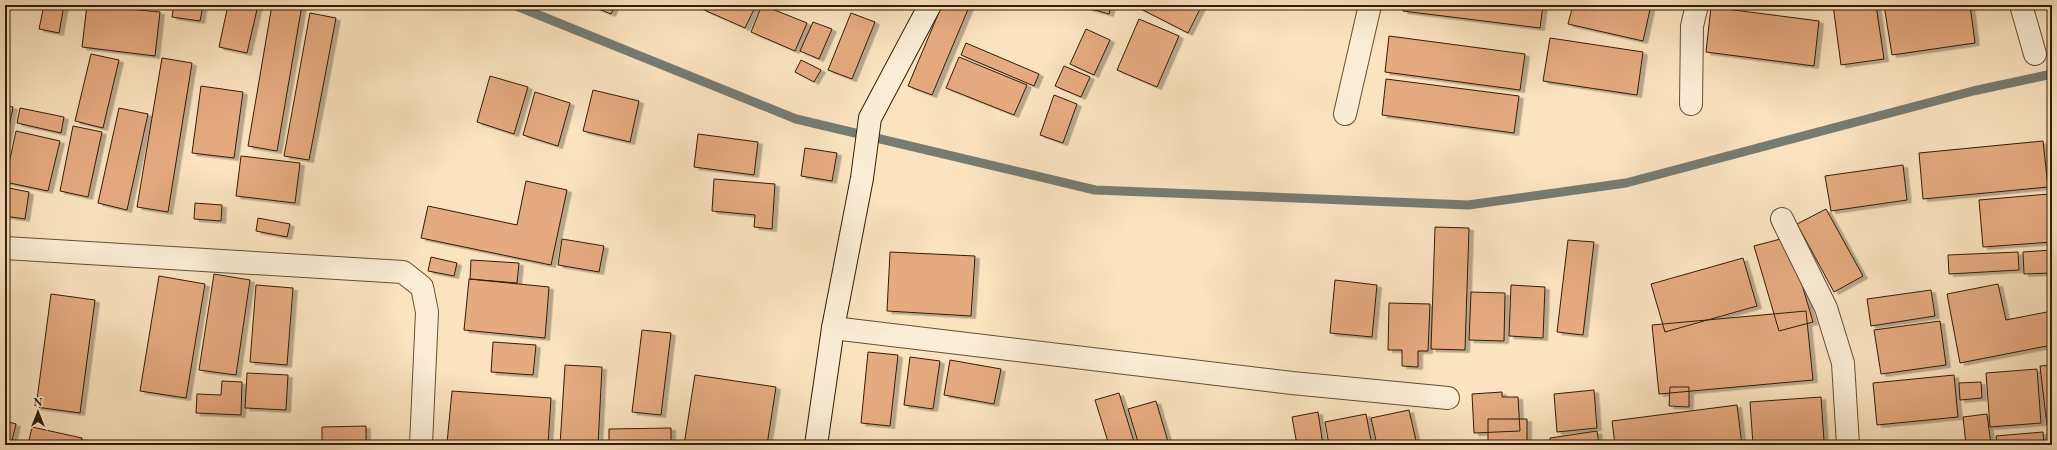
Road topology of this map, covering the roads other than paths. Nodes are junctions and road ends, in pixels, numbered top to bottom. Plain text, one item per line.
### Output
1 (930, 5) edge
2 (1370, 5) edge
3 (1697, 5) edge
4 (2021, 5) edge
5 (2035, 54) dead end
6 (1691, 104) dead end
7 (1345, 114) dead end
8 (1782, 219) dead end
9 (5, 248) edge
10 (834, 328) junction
11 (1448, 398) dead end
12 (421, 445) edge
13 (816, 445) edge
14 (1848, 445) edge

1 - 10 street
2 - 7 street
3 - 6 street
4 - 5 street
8 - 14 street
9 - 12 street
10 - 11 street
10 - 13 street

